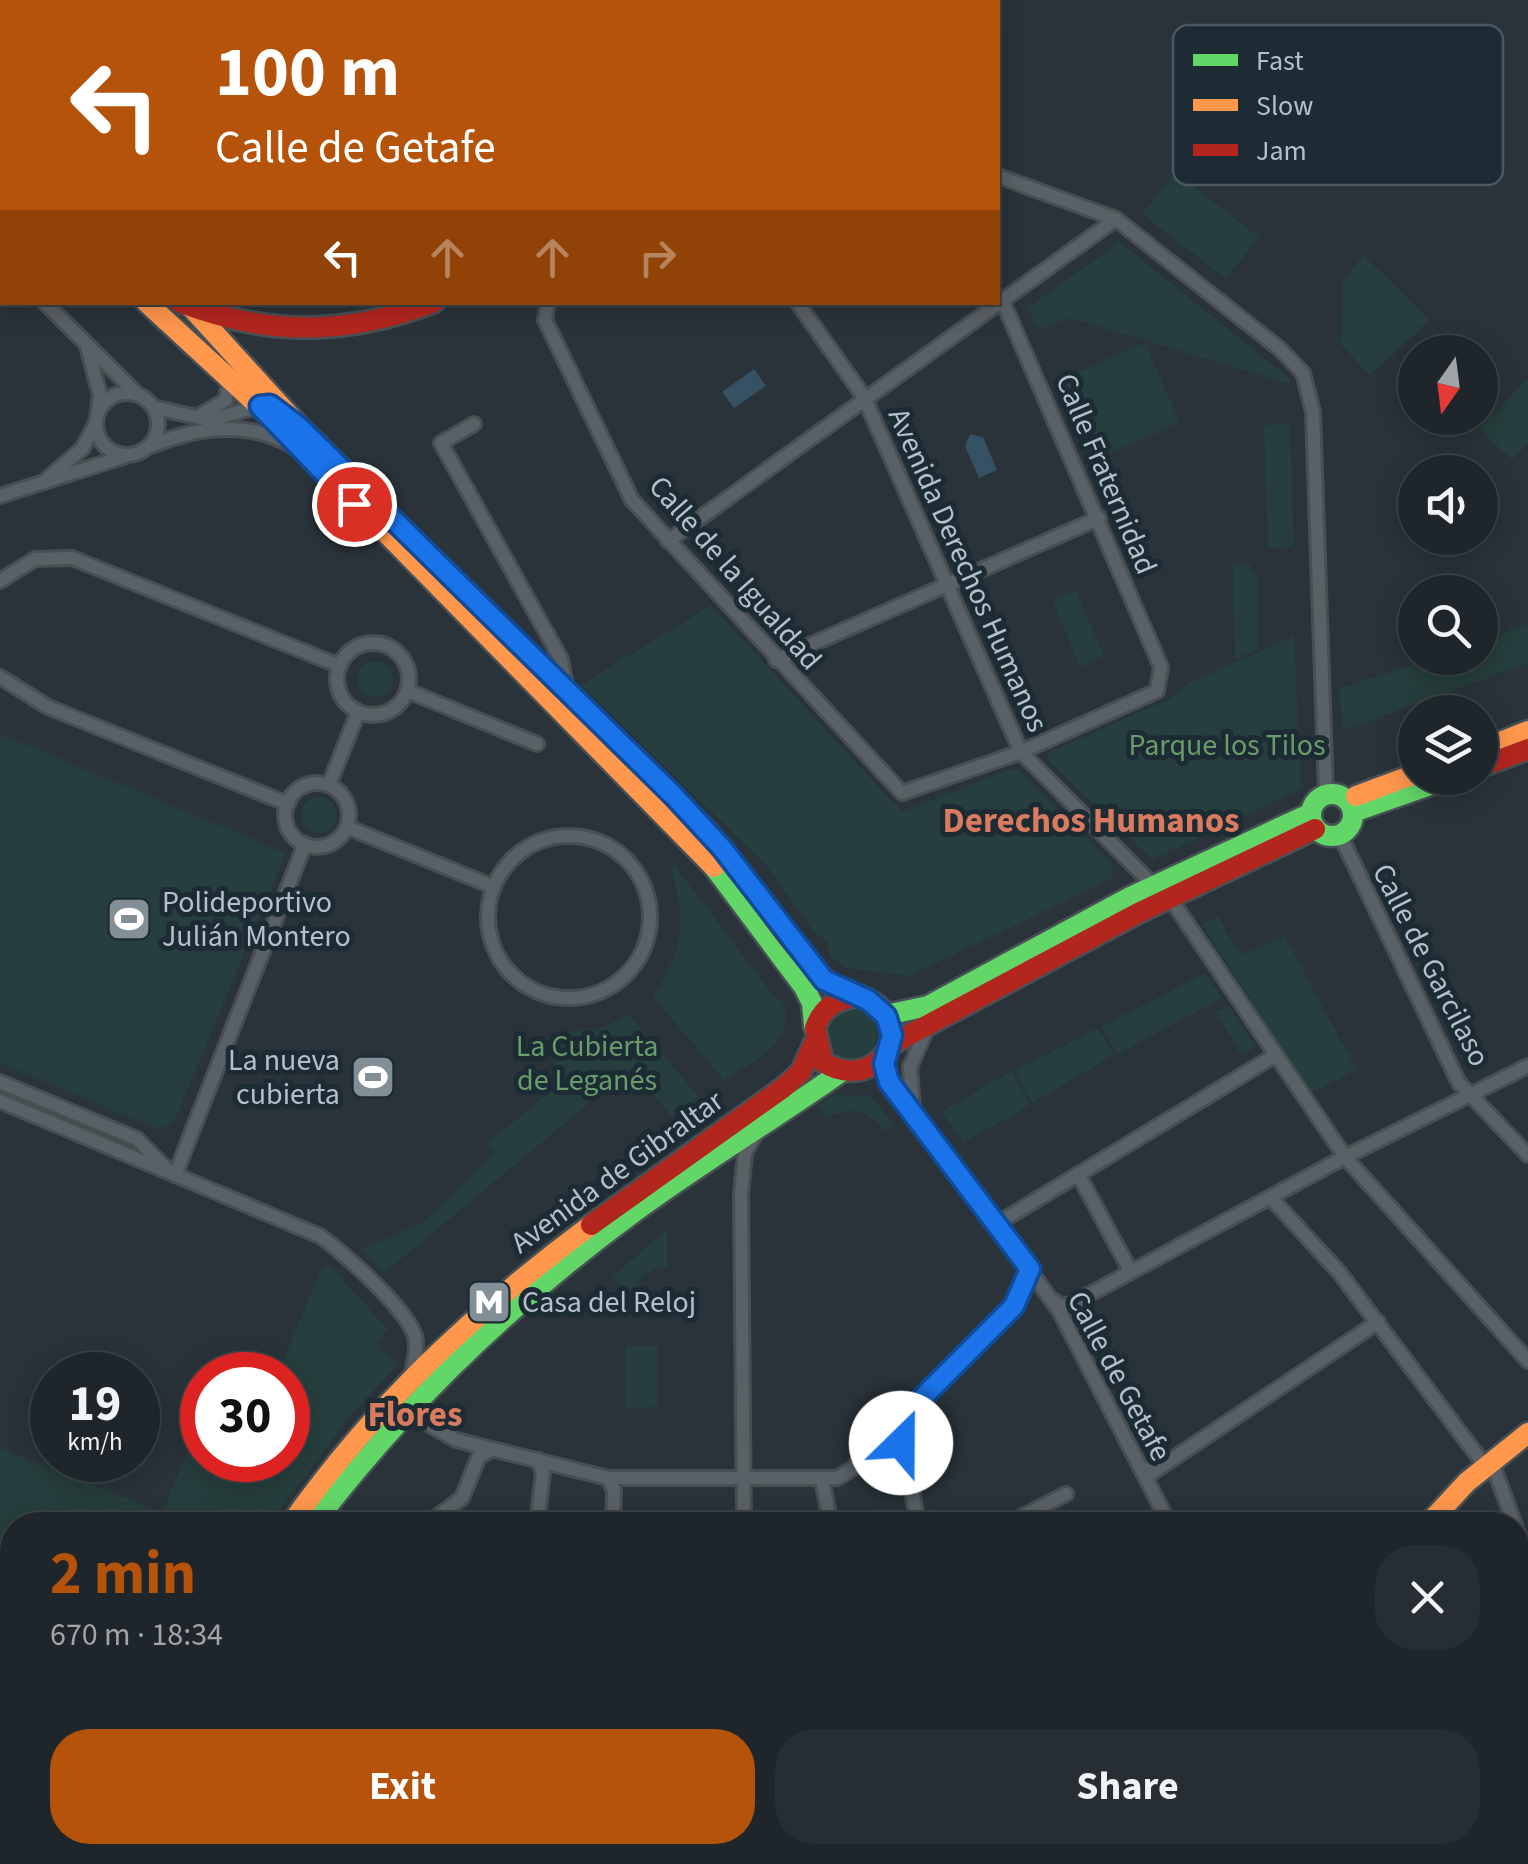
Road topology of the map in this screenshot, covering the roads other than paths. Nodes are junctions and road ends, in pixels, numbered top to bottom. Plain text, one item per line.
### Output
1 (1000, 177) edge
2 (1116, 219) junction
3 (1003, 302) junction
4 (1000, 304) edge
5 (47, 305) edge
6 (149, 305) edge
7 (187, 305) edge
8 (189, 305) edge
9 (426, 305) edge
10 (546, 305) edge
11 (799, 305) edge
12 (999, 305) edge
13 (87, 346) junction
14 (228, 378) junction
15 (139, 395) junction
16 (864, 397) junction
17 (260, 406) junction
18 (153, 407) junction
19 (186, 416) junction
20 (97, 418) junction
21 (474, 424) dead end
22 (298, 426) junction
23 (148, 447) junction
24 (302, 452) junction
25 (126, 456) junction
26 (46, 480) junction
27 (0, 496) edge
28 (1099, 518) junction
29 (668, 541) junction
30 (0, 581) edge
31 (947, 585) junction
32 (776, 660) junction
33 (340, 666) junction
34 (0, 678) edge
35 (567, 691) junction
36 (408, 692) junction
37 (358, 712) junction
38 (1528, 732) edge
39 (1498, 743) edge
40 (537, 744) dead end
41 (1528, 749) edge
42 (1021, 752) junction
43 (1498, 760) edge
44 (1398, 782) edge
45 (330, 785) junction
46 (1398, 792) edge
47 (1326, 794) junction
48 (288, 804) junction
49 (1350, 805) junction
50 (1312, 822) junction
51 (347, 827) junction
52 (1340, 835) junction
53 (305, 844) junction
54 (494, 887) junction
55 (1162, 892) junction
56 (857, 996) junction
57 (886, 1016) junction
58 (928, 1025) junction
59 (814, 1035) junction
60 (888, 1051) junction
61 (1274, 1056) junction
62 (1528, 1066) edge
63 (841, 1072) junction
64 (0, 1082) edge
65 (1470, 1094) junction
66 (2, 1105) edge
67 (913, 1109) junction
68 (762, 1126) junction
69 (1344, 1156) junction
70 (1528, 1156) edge
71 (173, 1174) junction
72 (1078, 1174) junction
73 (1271, 1198) junction
74 (998, 1223) junction
75 (1030, 1269) junction
76 (1131, 1272) junction
77 (1052, 1299) junction
78 (1378, 1322) junction
79 (414, 1334) junction
80 (454, 1340) junction
81 (1528, 1360) edge
82 (410, 1378) junction
83 (399, 1419) junction
84 (900, 1420) junction
85 (1528, 1432) edge
86 (492, 1450) junction
87 (538, 1460) junction
88 (904, 1464) junction
89 (1489, 1465) junction
90 (1140, 1467) junction
91 (608, 1478) junction
92 (837, 1478) junction
93 (743, 1479) junction
94 (822, 1480) junction
95 (1066, 1494) dead end
96 (300, 1512) edge
97 (322, 1512) edge
98 (444, 1512) edge
99 (538, 1512) edge
100 (613, 1512) edge
101 (744, 1512) edge
102 (828, 1512) edge
103 (915, 1512) edge
104 (1031, 1512) edge
105 (1163, 1512) edge
106 (1441, 1512) edge
107 (1509, 1512) edge

1 - 2 street
2 - 3 street
2 - 47 street
3 - 4 street
3 - 28 street, Calle Fraternidad
5 - 13 street
6 - 14 main road
7 - 22 main road
8 - 9 main road
10 - 29 street, Calle de la Igualdad
11 - 16 street, Avenida Derechos Humanos
12 - 16 street
13 - 15 street
13 - 20 street
14 - 17 main road
14 - 19 street
15 - 18 street
15 - 20 street
16 - 29 street
16 - 31 street, Avenida Derechos Humanos
17 - 19 street
17 - 22 street
17 - 24 main road
18 - 19 street
18 - 23 street
20 - 25 street
20 - 26 street
21 - 35 street
22 - 35 main road
23 - 24 street
23 - 25 street
24 - 59 main road
25 - 26 street
26 - 27 street
28 - 31 street
28 - 42 street, Calle Fraternidad
29 - 32 street, Calle de la Igualdad
30 - 33 street
31 - 32 street
31 - 42 street, Avenida Derechos Humanos
32 - 42 street, Calle de la Igualdad
33 - 36 street
33 - 37 street
34 - 48 street
35 - 56 main road
36 - 37 street
36 - 40 street
37 - 45 street
38 - 39 main road
41 - 43 main road
42 - 55 street, Avenida Derechos Humanos
44 - 49 main road
45 - 48 street
45 - 51 street
46 - 49 main road
47 - 49 main road
47 - 50 main road
48 - 53 street
49 - 52 main road
50 - 52 main road
50 - 55 main road
51 - 53 street
51 - 54 street
52 - 65 street, Calle de Garcilaso
53 - 71 street
54 - 54 street
55 - 57 main road
55 - 58 main road
55 - 61 street, Avenida Derechos Humanos
56 - 57 main road
56 - 59 main road
57 - 60 main road
58 - 60 main road
58 - 67 street
59 - 63 main road
59 - 80 main road, Avenida de Gibraltar
60 - 63 main road
60 - 67 street, Calle de Getafe
61 - 69 street, Avenida Derechos Humanos
61 - 72 street
62 - 65 street
63 - 68 main road, Avenida de Gibraltar
64 - 71 street
65 - 69 street
65 - 70 street, Calle de Garcilaso
66 - 71 street
67 - 74 street, Calle de Getafe
68 - 83 main road, Avenida de Gibraltar
68 - 93 street
69 - 73 street
69 - 81 street, Avenida Derechos Humanos
71 - 79 street
72 - 74 street
72 - 76 street
73 - 76 street
73 - 78 street
74 - 75 street, Calle de Getafe
75 - 77 street, Calle de Getafe
75 - 84 street
76 - 77 street
77 - 90 street, Calle de Getafe
78 - 89 street
78 - 90 street
79 - 80 street
79 - 82 street
80 - 82 main road, Avenida de Gibraltar
82 - 96 main road, Avenida de Gibraltar
83 - 86 street
83 - 97 main road, Avenida de Gibraltar
84 - 88 street
84 - 92 street
85 - 89 main road
86 - 87 street
86 - 98 street
87 - 91 street
87 - 99 street
88 - 92 street
88 - 103 street
89 - 106 main road
89 - 107 street
90 - 105 street, Calle de Getafe
91 - 93 street
91 - 100 street
92 - 94 street
93 - 94 street
93 - 101 street
94 - 102 street
95 - 104 street

